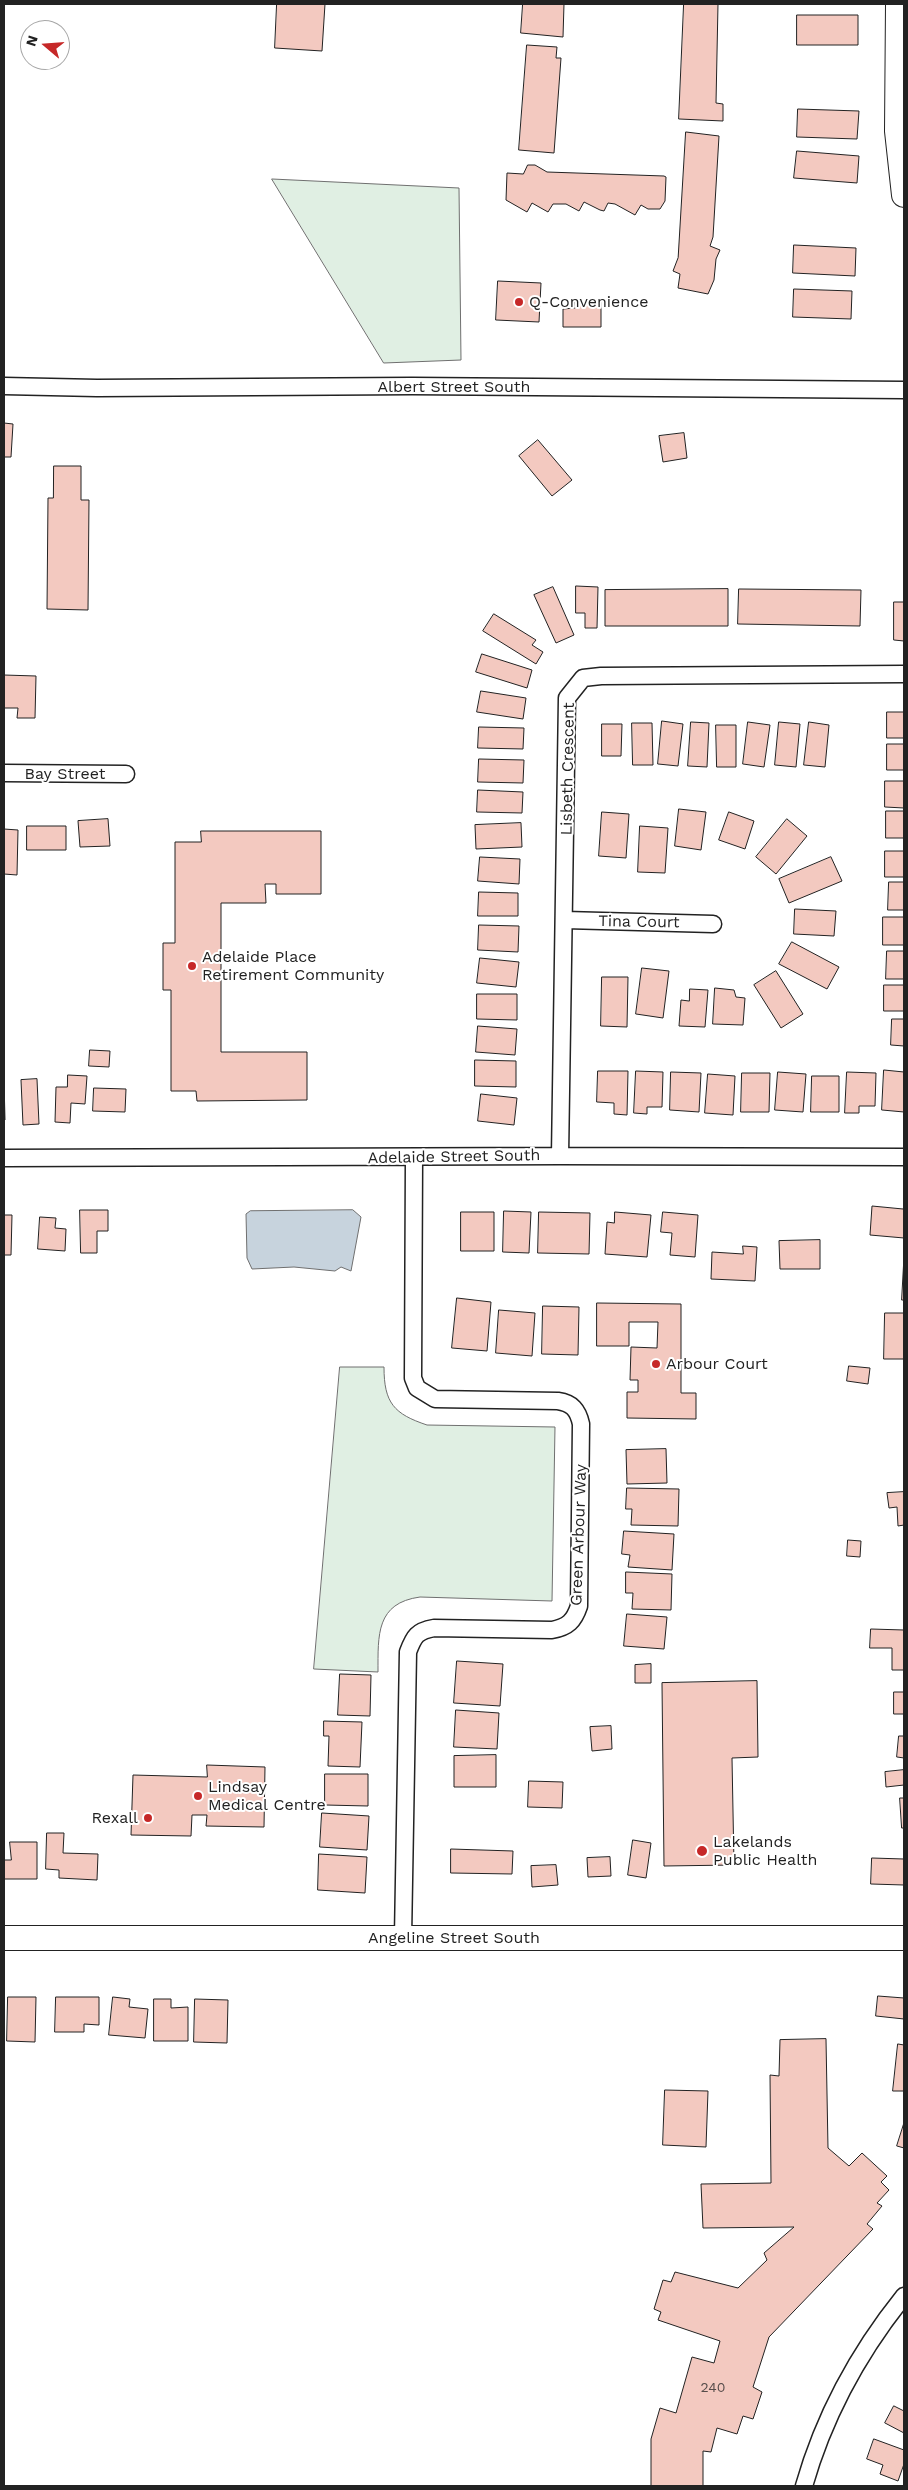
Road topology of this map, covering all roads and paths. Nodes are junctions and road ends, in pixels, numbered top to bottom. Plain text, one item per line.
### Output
1 (898, 4) edge
2 (904, 196) edge
3 (4, 386) edge
4 (904, 390) edge
5 (904, 674) edge
6 (4, 773) edge
7 (126, 774) dead end
8 (565, 920) junction
9 (713, 924) dead end
10 (560, 1156) junction
11 (904, 1157) edge
12 (4, 1158) edge
13 (414, 1158) junction
14 (403, 1937) junction
15 (4, 1938) edge
16 (904, 1938) edge
17 (904, 2296) edge
18 (804, 2486) edge

1 - 2 main road
3 - 4 street, Albert Street South
5 - 8 street, Lisbeth Crescent
6 - 7 street, Bay Street
8 - 9 street, Tina Court
8 - 10 street, Lisbeth Crescent
10 - 11 street, Adelaide Street South
10 - 13 street, Adelaide Street South
12 - 13 street, Adelaide Street South
13 - 14 street, Green Arbour Way
14 - 15 main road, Angeline Street South
14 - 16 main road, Angeline Street South
17 - 18 street

